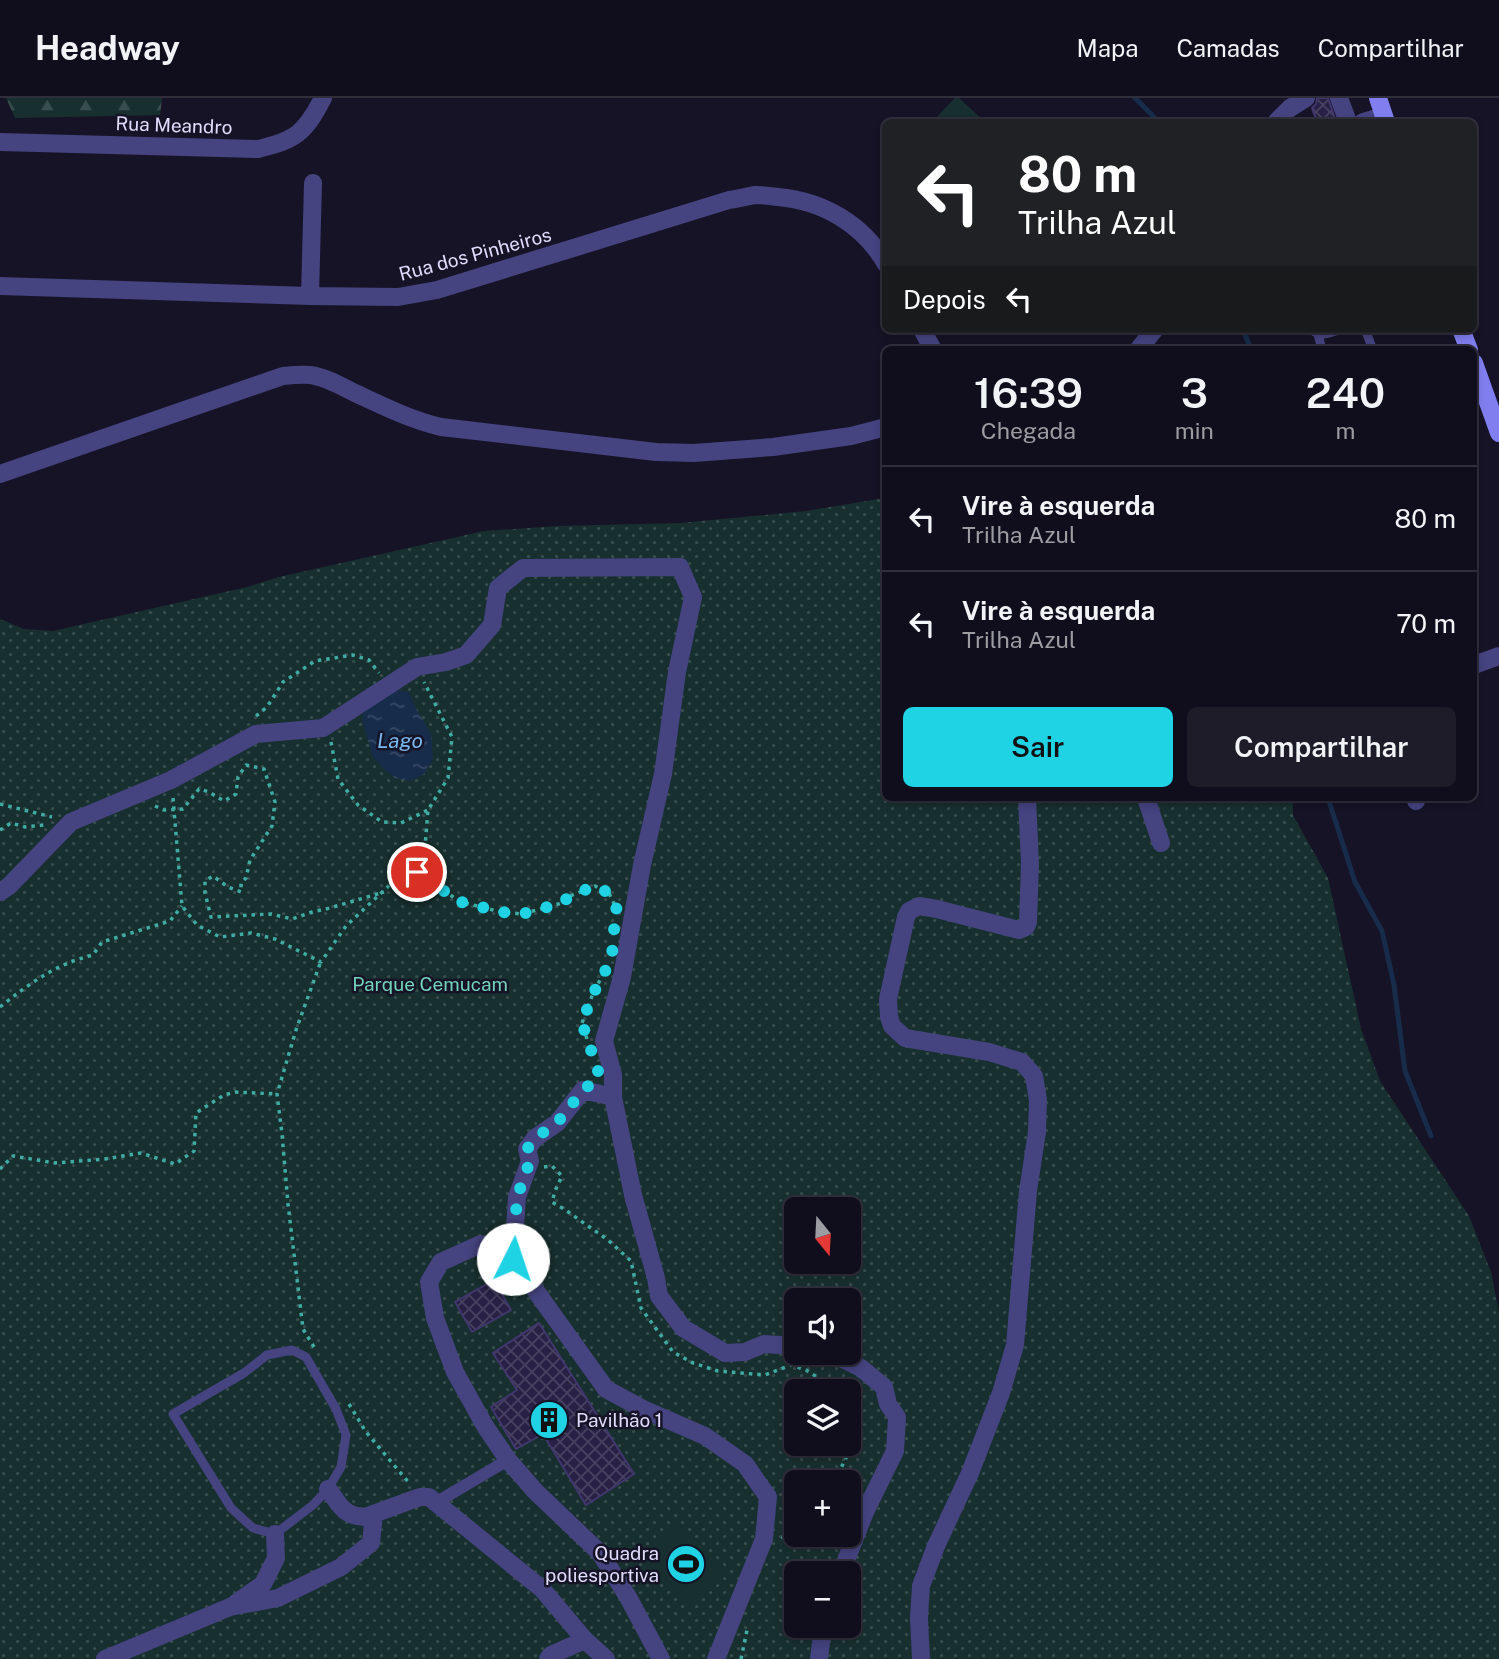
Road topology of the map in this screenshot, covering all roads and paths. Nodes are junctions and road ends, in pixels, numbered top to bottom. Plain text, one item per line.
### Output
1 (323, 98) edge
2 (1306, 98) edge
3 (1339, 98) edge
4 (1378, 98) edge
5 (1279, 119) edge
6 (1347, 119) edge
7 (1385, 119) edge
8 (0, 142) edge
9 (313, 183) dead end
10 (882, 258) edge
11 (0, 286) edge
12 (310, 296) junction
13 (1477, 371) edge
14 (882, 428) edge
15 (1499, 433) edge
16 (0, 474) edge
17 (1499, 656) edge
18 (1477, 664) edge
19 (417, 667) junction
20 (323, 728) junction
21 (171, 780) junction
22 (1027, 801) edge
23 (1147, 801) edge
24 (147, 802) dead end
25 (428, 810) junction
26 (53, 825) dead end
27 (0, 830) edge
28 (1161, 843) dead end
29 (417, 872) junction
30 (0, 892) edge
31 (384, 892) junction
32 (182, 906) junction
33 (618, 912) dead end
34 (321, 960) junction
35 (607, 967) dead end
36 (0, 1007) edge
37 (590, 1048) dead end
38 (277, 1094) junction
39 (613, 1097) junction
40 (0, 1169) edge
41 (513, 1259) junction
42 (784, 1346) edge
43 (317, 1352) dead end
44 (854, 1365) edge
45 (345, 1398) dead end
46 (508, 1460) junction
47 (328, 1489) junction
48 (429, 1499) junction
49 (374, 1514) junction
50 (275, 1534) junction
51 (846, 1561) edge
52 (230, 1607) junction
53 (822, 1638) edge
54 (585, 1640) junction
55 (108, 1658) edge
56 (548, 1659) edge
57 (606, 1659) edge
58 (661, 1659) edge
59 (716, 1659) edge
60 (819, 1659) edge
61 (921, 1659) edge

1 - 8 street, Rua Meandro
2 - 5 street
3 - 6 street
4 - 7 main road
9 - 12 street
10 - 12 street, Rua dos Pinheiros
11 - 12 street, Rua dos Pinheiros
13 - 15 main road
14 - 16 street
17 - 18 street
19 - 20 street
19 - 25 path
19 - 39 street
20 - 21 street
20 - 25 path
21 - 30 street
21 - 32 path
22 - 61 street
23 - 28 street
24 - 31 path
25 - 29 path
26 - 27 path
29 - 31 path
29 - 33 path
31 - 34 path
32 - 34 path
32 - 36 path
34 - 38 path
35 - 37 path
38 - 40 path
38 - 43 path
39 - 41 street
39 - 42 street
41 - 46 street
41 - 59 street
44 - 51 street
45 - 48 path
46 - 48 street
46 - 58 street
47 - 49 street
47 - 50 lane
47 - 50 lane
48 - 49 street
48 - 54 street
49 - 52 street
50 - 52 street
52 - 55 street
53 - 60 street
54 - 56 street
54 - 57 street

